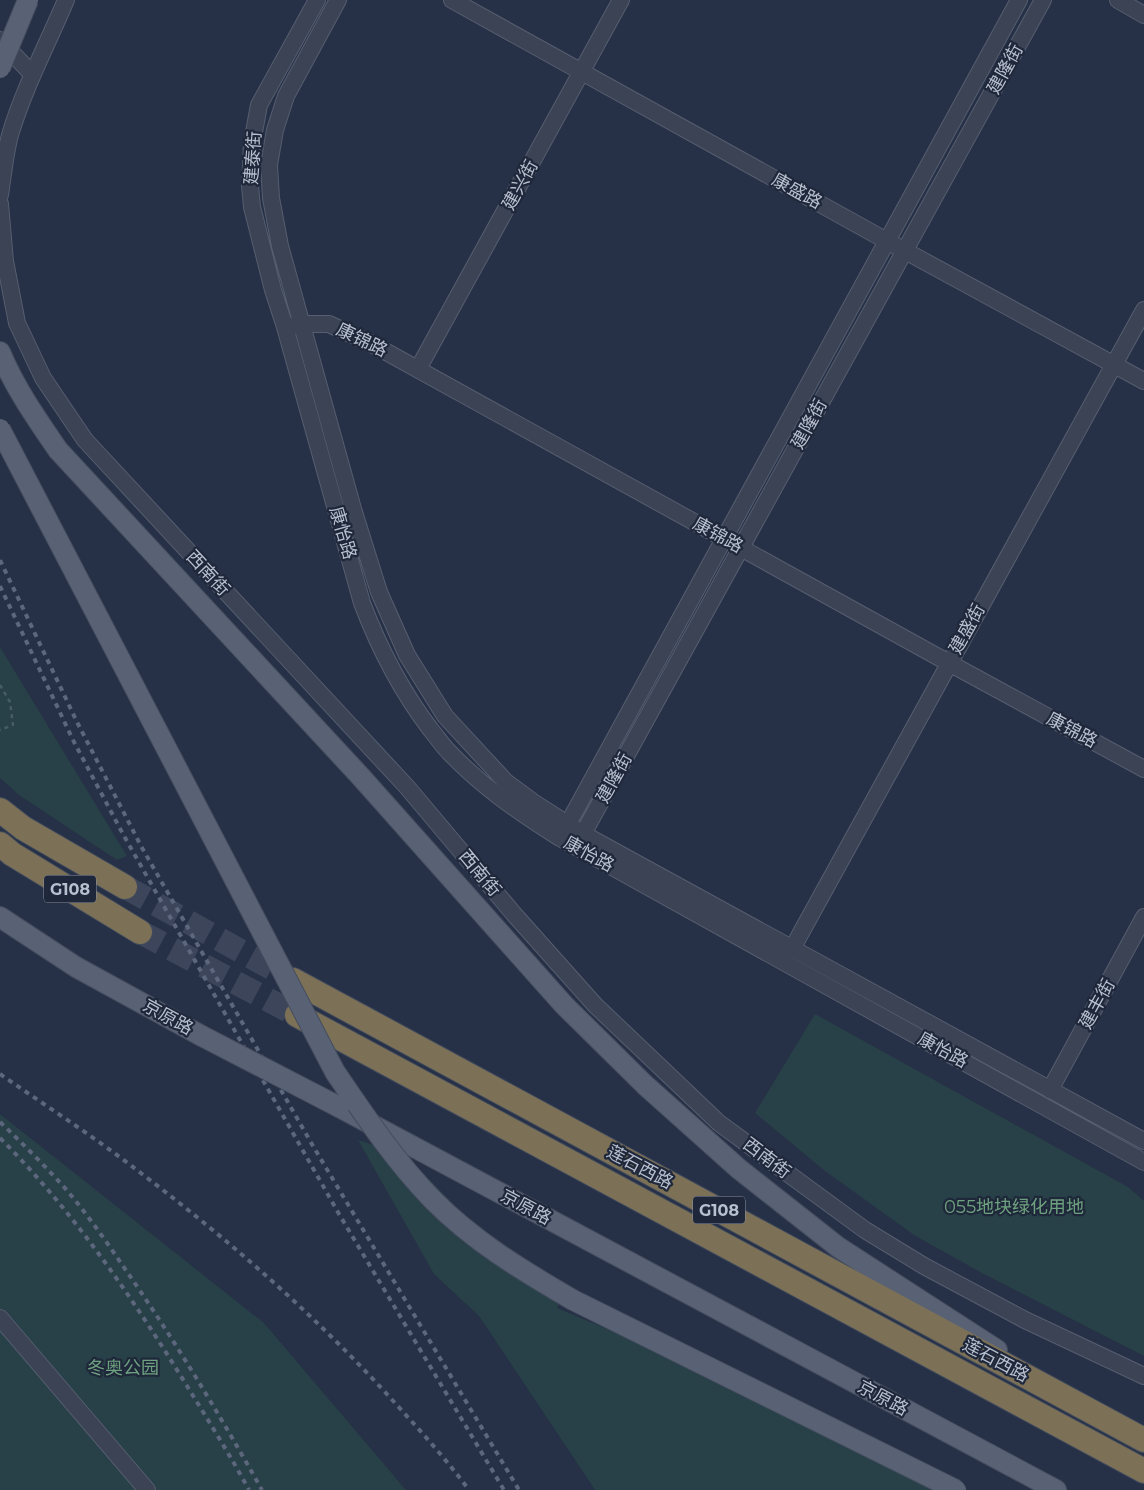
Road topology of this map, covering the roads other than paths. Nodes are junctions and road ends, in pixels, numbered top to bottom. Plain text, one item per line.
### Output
1 (28, 0) edge
2 (66, 0) edge
3 (317, 0) edge
4 (338, 0) edge
5 (452, 0) edge
6 (621, 0) edge
7 (1019, 0) edge
8 (1043, 0) edge
9 (1118, 0) edge
10 (1144, 15) edge
11 (0, 40) edge
12 (0, 68) edge
13 (582, 72) junction
14 (32, 74) junction
15 (0, 195) edge
16 (0, 204) edge
17 (887, 241) junction
18 (905, 250) junction
19 (1144, 310) edge
20 (302, 324) junction
21 (285, 327) junction
22 (0, 352) edge
23 (1114, 364) junction
24 (418, 369) junction
25 (1144, 380) edge
26 (0, 429) edge
27 (724, 538) junction
28 (741, 548) junction
29 (949, 663) junction
30 (1144, 769) edge
31 (0, 810) edge
32 (564, 831) junction
33 (579, 840) junction
34 (0, 844) edge
35 (125, 887) tunnel mouth
36 (0, 917) edge
37 (1144, 918) edge
38 (140, 932) tunnel mouth
39 (792, 949) junction
40 (293, 980) tunnel mouth
41 (295, 1014) tunnel mouth
42 (1050, 1090) junction
43 (1144, 1141) edge
44 (1144, 1162) edge
45 (0, 1318) edge
46 (1144, 1376) edge
47 (1074, 1402) junction
48 (1144, 1440) edge
49 (1144, 1471) edge
50 (147, 1490) edge
51 (956, 1490) edge
52 (1056, 1490) edge

1 - 12 main road, bridge
2 - 14 street
3 - 21 street, 建泰街
4 - 20 street, 建泰街
5 - 13 street, 康盛路
6 - 13 street, 建兴街
7 - 17 street, 建隆街
8 - 18 street, 建隆街
9 - 10 street
11 - 14 street
13 - 17 street, 康盛路
13 - 24 street, 建兴街
14 - 15 street
16 - 46 street, 西南街
17 - 18 street, 康盛路
17 - 27 street, 建隆街
18 - 23 street, 康盛路
18 - 28 street, 建隆街
19 - 23 street, 建盛街
20 - 21 street, 康锦路
20 - 24 street, 康锦路
20 - 32 street, 康怡路
21 - 32 street, 康怡路
22 - 47 main road
23 - 25 street, 康盛路
23 - 29 street, 建盛街
24 - 27 street, 康锦路
26 - 51 main road, bridge
27 - 28 street, 康锦路
27 - 32 street, 建隆街
28 - 29 street, 康锦路
28 - 33 street, 建隆街
29 - 30 street, 康锦路
29 - 39 street, 建盛街
31 - 35 highway, G108
32 - 33 street, 康怡路
33 - 39 street, 康怡路
33 - 44 street, 康怡路
34 - 38 highway, G108
36 - 52 main road, 京原路, bridge
37 - 42 street, 建丰街
39 - 42 street, 康怡路
40 - 47 highway, 莲石西路 / G108
41 - 49 highway, 莲石西路 / G108
42 - 43 street, 康怡路
45 - 50 street
47 - 48 highway, 莲石西路 / G108

